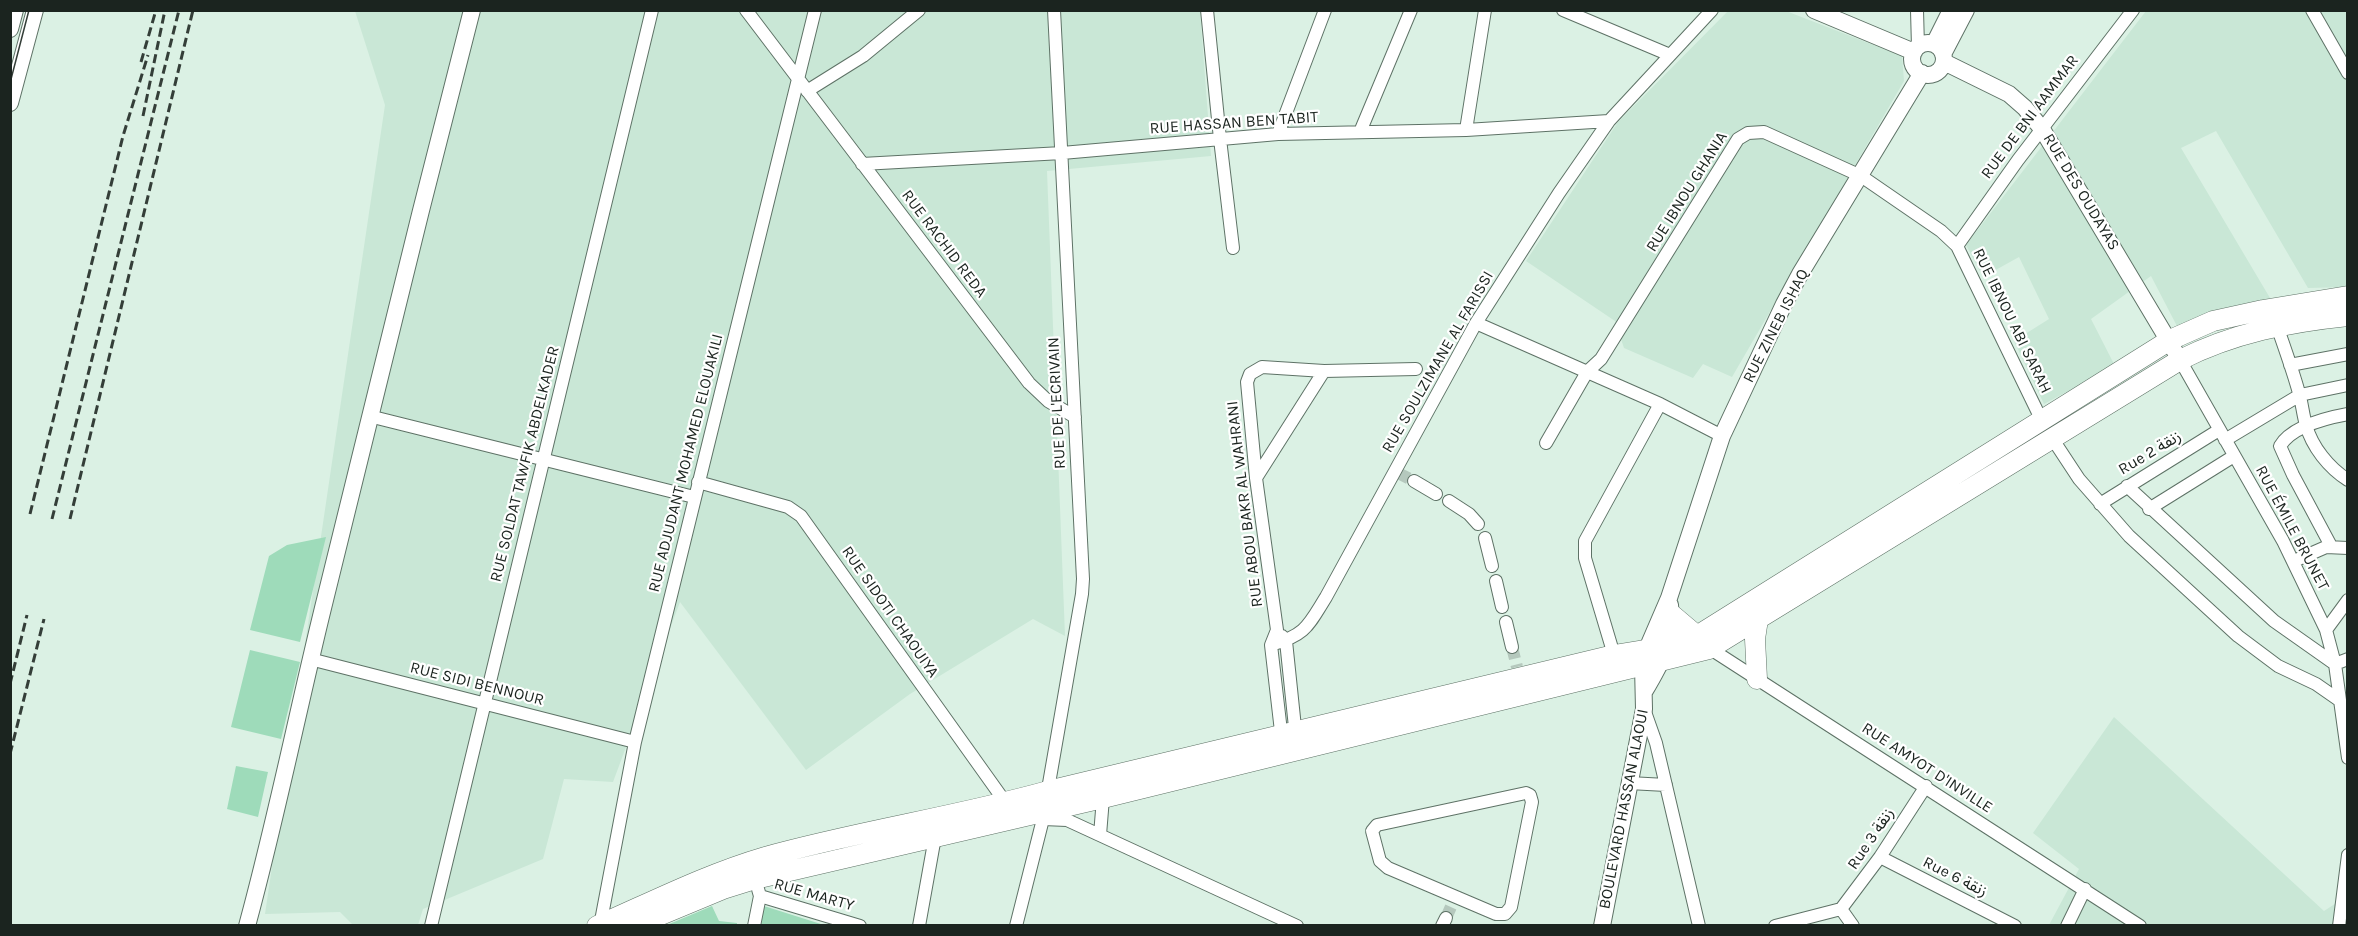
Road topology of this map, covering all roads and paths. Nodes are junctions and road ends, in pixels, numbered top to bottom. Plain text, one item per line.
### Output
1 (15, 10) edge
2 (35, 10) edge
3 (472, 10) edge
4 (652, 10) edge
5 (746, 10) edge
6 (815, 10) edge
7 (919, 10) edge
8 (1054, 10) edge
9 (1207, 10) edge
10 (1325, 10) edge
11 (1411, 10) edge
12 (1485, 10) edge
13 (1563, 10) edge
14 (1712, 10) edge
15 (1814, 10) edge
16 (1917, 10) edge
17 (1951, 10) edge
18 (1966, 10) edge
19 (2133, 10) edge
20 (2312, 10) edge
21 (10, 29) edge
22 (1931, 52) junction
23 (1670, 55) junction
24 (1922, 73) junction
25 (2348, 74) edge
26 (798, 79) junction
27 (807, 91) junction
28 (10, 103) edge
29 (1609, 121) junction
30 (2042, 129) junction
31 (1466, 130) junction
32 (1360, 132) junction
33 (1278, 134) junction
34 (1220, 139) junction
35 (1062, 153) junction
36 (862, 164) junction
37 (1861, 176) junction
38 (1957, 246) junction
39 (1233, 248) dead end
40 (2348, 296) edge
41 (2348, 316) edge
42 (1476, 322) junction
43 (2277, 326) junction
44 (2170, 340) junction
45 (2348, 354) edge
46 (2180, 360) junction
47 (2290, 365) junction
48 (1416, 369) dead end
49 (1324, 371) junction
50 (1587, 372) junction
51 (2348, 385) edge
52 (2300, 395) junction
53 (1660, 404) junction
54 (2348, 414) edge
55 (369, 416) junction
56 (1075, 417) junction
57 (2042, 421) junction
58 (2306, 427) junction
59 (2222, 435) junction
60 (1722, 436) junction
61 (2052, 438) junction
62 (1546, 442) dead end
63 (2234, 456) junction
64 (544, 461) junction
65 (1256, 478) junction
66 (2348, 480) edge
67 (698, 482) junction
68 (1414, 482) tunnel mouth
69 (2127, 486) junction
70 (1436, 494) dead end
71 (694, 497) junction
72 (1449, 501) dead end
73 (2100, 504) junction
74 (2150, 508) junction
75 (1478, 524) dead end
76 (1485, 538) dead end
77 (2331, 546) junction
78 (2348, 548) edge
79 (2294, 561) junction
80 (1492, 566) dead end
81 (1496, 581) dead end
82 (2348, 600) edge
83 (1502, 606) dead end
84 (1670, 606) junction
85 (1758, 619) junction
86 (1506, 622) dead end
87 (1277, 630) junction
88 (2326, 630) junction
89 (1286, 640) junction
90 (1703, 643) junction
91 (1271, 645) junction
92 (1512, 647) tunnel mouth
93 (1614, 655) junction
94 (1655, 656) junction
95 (310, 659) junction
96 (2348, 659) edge
97 (2335, 664) junction
98 (1757, 679) junction
99 (2339, 700) junction
100 (1644, 701) junction
101 (484, 702) junction
102 (635, 741) junction
103 (1290, 743) junction
104 (2348, 758) edge
105 (1629, 783) junction
106 (1666, 785) junction
107 (1926, 786) junction
108 (1048, 791) junction
109 (1103, 798) junction
110 (1011, 810) junction
111 (1043, 815) junction
112 (1100, 835) junction
113 (935, 837) junction
114 (2348, 855) edge
115 (1880, 857) junction
116 (757, 888) junction
117 (2085, 889) junction
118 (1455, 899) joint
119 (1841, 909) junction
120 (599, 925) edge
121 (1295, 925) edge
122 (247, 926) edge
123 (431, 926) edge
124 (634, 926) edge
125 (754, 926) edge
126 (860, 926) edge
127 (919, 926) edge
128 (1016, 926) edge
129 (1602, 926) edge
130 (1699, 926) edge
131 (1775, 926) edge
132 (1853, 926) edge
133 (2016, 926) edge
134 (2067, 926) edge
135 (2140, 926) edge
136 (2339, 926) edge

1 - 21 street
2 - 28 street
3 - 55 street
4 - 64 street, RUE SOLDAT TAWFIK ABDELKADER
5 - 26 street, RUE RACHID REDA
6 - 26 street, RUE ADJUDANT MOHAMED ELOUAKILI
7 - 27 street
8 - 35 street, RUE DE L'ECRIVAIN
9 - 34 street
10 - 33 street
11 - 32 street
12 - 31 street
13 - 23 street
14 - 23 street, RUE SOULZIMANE AL FARISSI
15 - 22 street, RUE DES OUDAYAS
16 - 22 street
17 - 22 street
18 - 22 street
19 - 30 street, RUE DE BNI AAMMAR
20 - 25 street
22 - 24 street
22 - 24 street
22 - 30 street, RUE DES OUDAYAS
23 - 29 street, RUE SOULZIMANE AL FARISSI
24 - 37 street, RUE ZINEB ISHAQ
26 - 27 street, RUE RACHID REDA
26 - 67 street, RUE ADJUDANT MOHAMED ELOUAKILI
27 - 36 street, RUE RACHID REDA
29 - 31 street, RUE HASSAN BEN TABIT
29 - 42 street, RUE SOULZIMANE AL FARISSI
30 - 38 street, RUE DE BNI AAMMAR
30 - 44 street, RUE DES OUDAYAS
31 - 32 street, RUE HASSAN BEN TABIT
32 - 33 street, RUE HASSAN BEN TABIT
33 - 34 street, RUE HASSAN BEN TABIT
34 - 35 street, RUE HASSAN BEN TABIT
34 - 39 street
35 - 36 street, RUE HASSAN BEN TABIT
35 - 56 street, RUE DE L'ECRIVAIN
36 - 56 street, RUE RACHID REDA
37 - 38 street, RUE IBNOU ABI SARAH
37 - 50 street, RUE IBNOU GHANIA
37 - 60 street, RUE ZINEB ISHAQ
38 - 57 street, RUE IBNOU ABI SARAH
40 - 44 main road
41 - 43 main road
42 - 50 street
42 - 89 street, RUE SOULZIMANE AL FARISSI
43 - 46 main road
43 - 47 street
44 - 46 street, RUE DES OUDAYAS
44 - 57 main road
45 - 47 street
46 - 59 street, RUE ÉMILE BRUNET
46 - 61 main road
47 - 52 street
48 - 49 street
49 - 65 street
49 - 65 street, RUE ABOU BAKR AL WAHRANI
50 - 53 street
50 - 62 street
51 - 52 street, Rue 2 زنقة
52 - 58 street
52 - 59 street, Rue 2 زنقة
53 - 60 street
53 - 93 street
54 - 58 street
55 - 64 street
55 - 95 street
56 - 108 street, RUE DE L'ECRIVAIN
57 - 90 main road
58 - 66 street
58 - 77 street
59 - 63 street, RUE ÉMILE BRUNET
59 - 69 street, Rue 2 زنقة
60 - 84 street, RUE ZINEB ISHAQ
61 - 73 street
61 - 85 main road
63 - 74 street
63 - 79 street, RUE ÉMILE BRUNET
64 - 71 street
64 - 101 street, RUE SOLDAT TAWFIK ABDELKADER
65 - 87 street, RUE ABOU BAKR AL WAHRANI
67 - 71 street, RUE ADJUDANT MOHAMED ELOUAKILI
67 - 110 street, RUE SIDOTI CHAOUIYA
68 - 70 street
69 - 73 street, Rue 2 زنقة
69 - 74 street
71 - 102 street, RUE ADJUDANT MOHAMED ELOUAKILI
72 - 75 street
73 - 99 street
74 - 97 street
76 - 80 street
77 - 78 street
77 - 79 street
79 - 88 street, RUE ÉMILE BRUNET
81 - 83 street
82 - 88 street
84 - 90 main road
84 - 94 street, RUE ZINEB ISHAQ
85 - 90 main road
85 - 98 main road
86 - 92 street
87 - 89 street
87 - 91 street, RUE ABOU BAKR AL WAHRANI
88 - 97 street, RUE ÉMILE BRUNET
89 - 91 street, RUE SOULZIMANE AL FARISSI
89 - 103 street
90 - 94 main road
90 - 98 street, RUE AMYOT D'INVILLE
91 - 103 street, RUE ABOU BAKR AL WAHRANI
93 - 94 main road
93 - 103 main road
94 - 100 street, BOULEVARD HASSAN ALAOUI
94 - 103 main road
95 - 101 street, RUE SIDI BENNOUR
95 - 122 street
96 - 97 street
97 - 99 street, RUE ÉMILE BRUNET
98 - 107 street, RUE AMYOT D'INVILLE
99 - 104 street, RUE ÉMILE BRUNET
100 - 105 street, BOULEVARD HASSAN ALAOUI
100 - 106 street
101 - 102 street, RUE SIDI BENNOUR
101 - 123 street, RUE SOLDAT TAWFIK ABDELKADER
102 - 120 street, RUE ADJUDANT MOHAMED ELOUAKILI
103 - 108 main road
103 - 109 main road
105 - 106 street
105 - 129 street, BOULEVARD HASSAN ALAOUI
106 - 130 street
107 - 115 street, Rue 3 زنقة
107 - 117 street, RUE AMYOT D'INVILLE
108 - 110 main road
108 - 111 street, RUE DE L'ECRIVAIN
109 - 111 main road
109 - 112 street
110 - 111 main road
110 - 113 main road
110 - 120 main road
111 - 112 street
111 - 128 street, RUE DE L'ECRIVAIN
112 - 121 street
113 - 116 main road
113 - 127 street
114 - 136 street
115 - 119 street, Rue 3 زنقة
115 - 133 street, Rue 6 زنقة
116 - 124 main road
116 - 125 street
116 - 126 street, RUE MARTY
117 - 134 street
117 - 135 street, RUE AMYOT D'INVILLE
118 - 118 street
119 - 131 street
119 - 132 street

